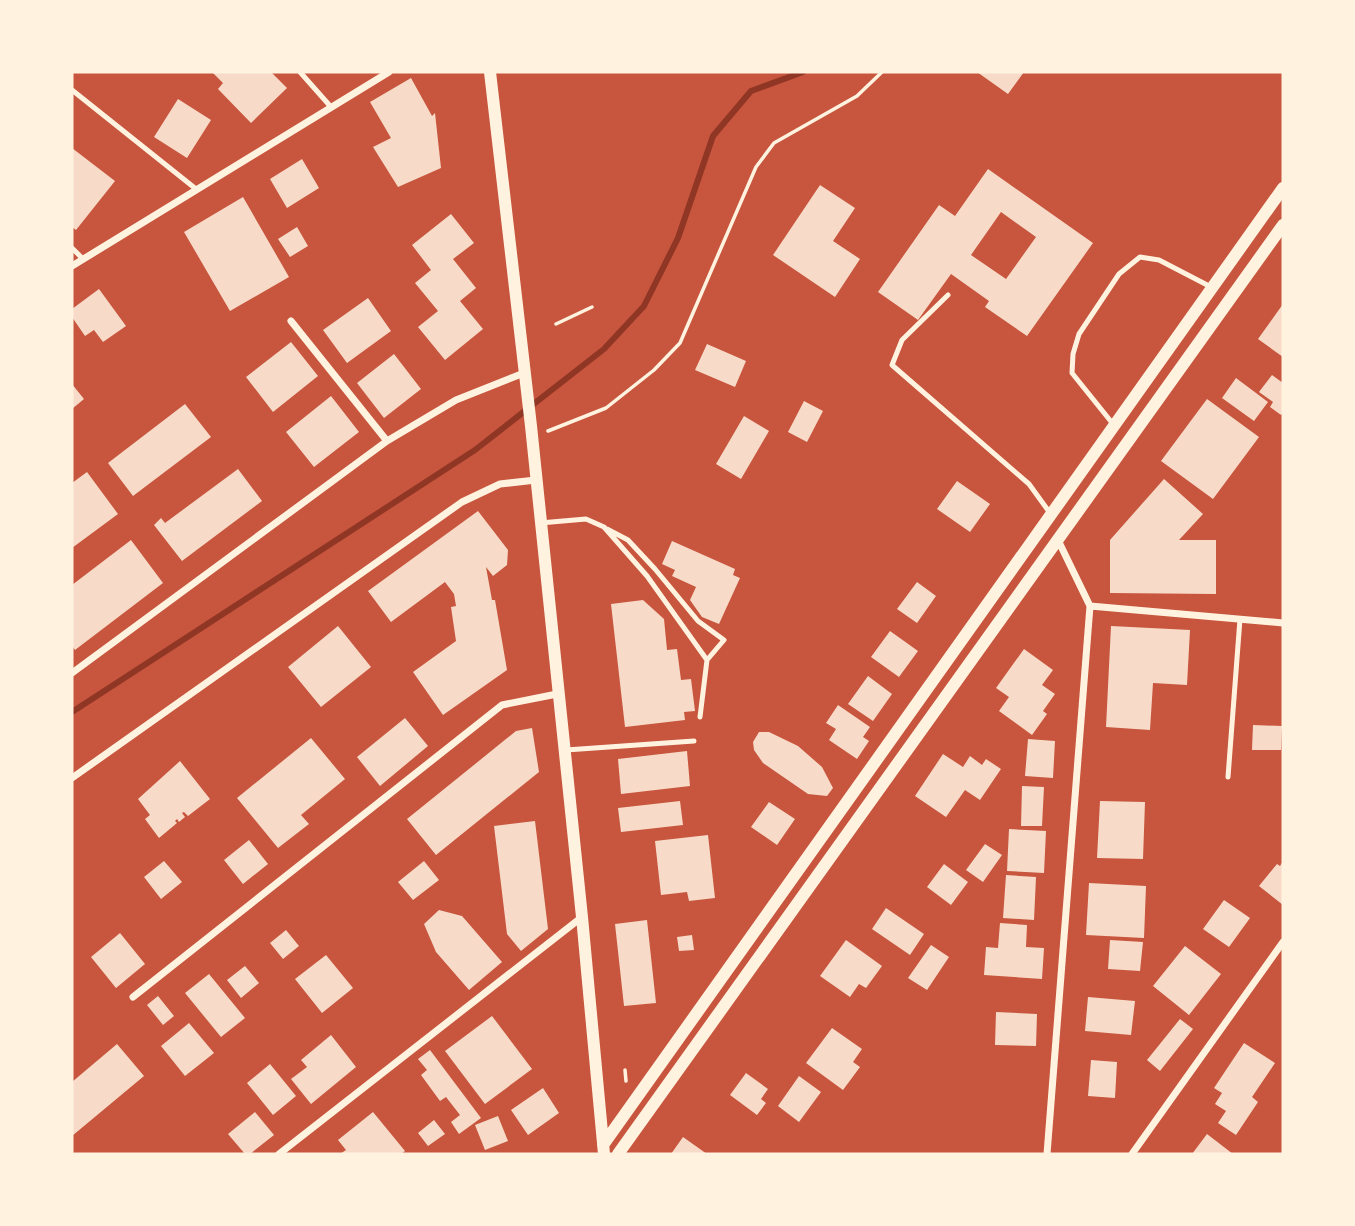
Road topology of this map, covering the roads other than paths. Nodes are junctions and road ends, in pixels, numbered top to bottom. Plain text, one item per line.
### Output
1 (300, 72) edge
2 (390, 72) edge
3 (490, 72) edge
4 (72, 90) edge
5 (331, 107) junction
6 (1283, 188) edge
7 (196, 189) junction
8 (1283, 225) edge
9 (72, 248) edge
10 (83, 258) junction
11 (72, 266) edge
12 (1213, 288) junction
13 (948, 295) dead end
14 (291, 321) dead end
15 (524, 373) junction
16 (1115, 426) junction
17 (387, 441) junction
18 (536, 480) junction
19 (1051, 515) junction
20 (540, 523) junction
21 (604, 527) junction
22 (1057, 538) junction
23 (1090, 606) junction
24 (1240, 619) junction
25 (1283, 623) edge
26 (707, 660) junction
27 (72, 673) edge
28 (557, 694) junction
29 (700, 717) dead end
30 (694, 741) dead end
31 (563, 751) junction
32 (1228, 777) dead end
33 (72, 778) edge
34 (582, 916) junction
35 (1283, 942) edge
36 (133, 997) dead end
37 (603, 1149) edge
38 (279, 1154) edge
39 (618, 1154) edge
40 (1047, 1154) edge
41 (1132, 1154) edge

1 - 5 lane
2 - 5 street
3 - 15 street
4 - 7 lane
5 - 7 street
6 - 12 street
7 - 10 street
8 - 22 street
9 - 10 lane
10 - 11 street
12 - 16 street
12 - 16 lane
13 - 19 lane
14 - 17 street
15 - 17 street
15 - 18 street
16 - 19 street
17 - 27 street
18 - 20 street
18 - 33 street
19 - 37 street
20 - 21 lane
20 - 28 street
21 - 26 lane
21 - 26 lane
22 - 23 street
22 - 39 street
23 - 24 street
23 - 40 street
24 - 25 street
24 - 32 lane
26 - 29 lane
28 - 31 street
28 - 36 street
30 - 31 lane
31 - 34 street
34 - 37 street
34 - 38 street
35 - 41 street

